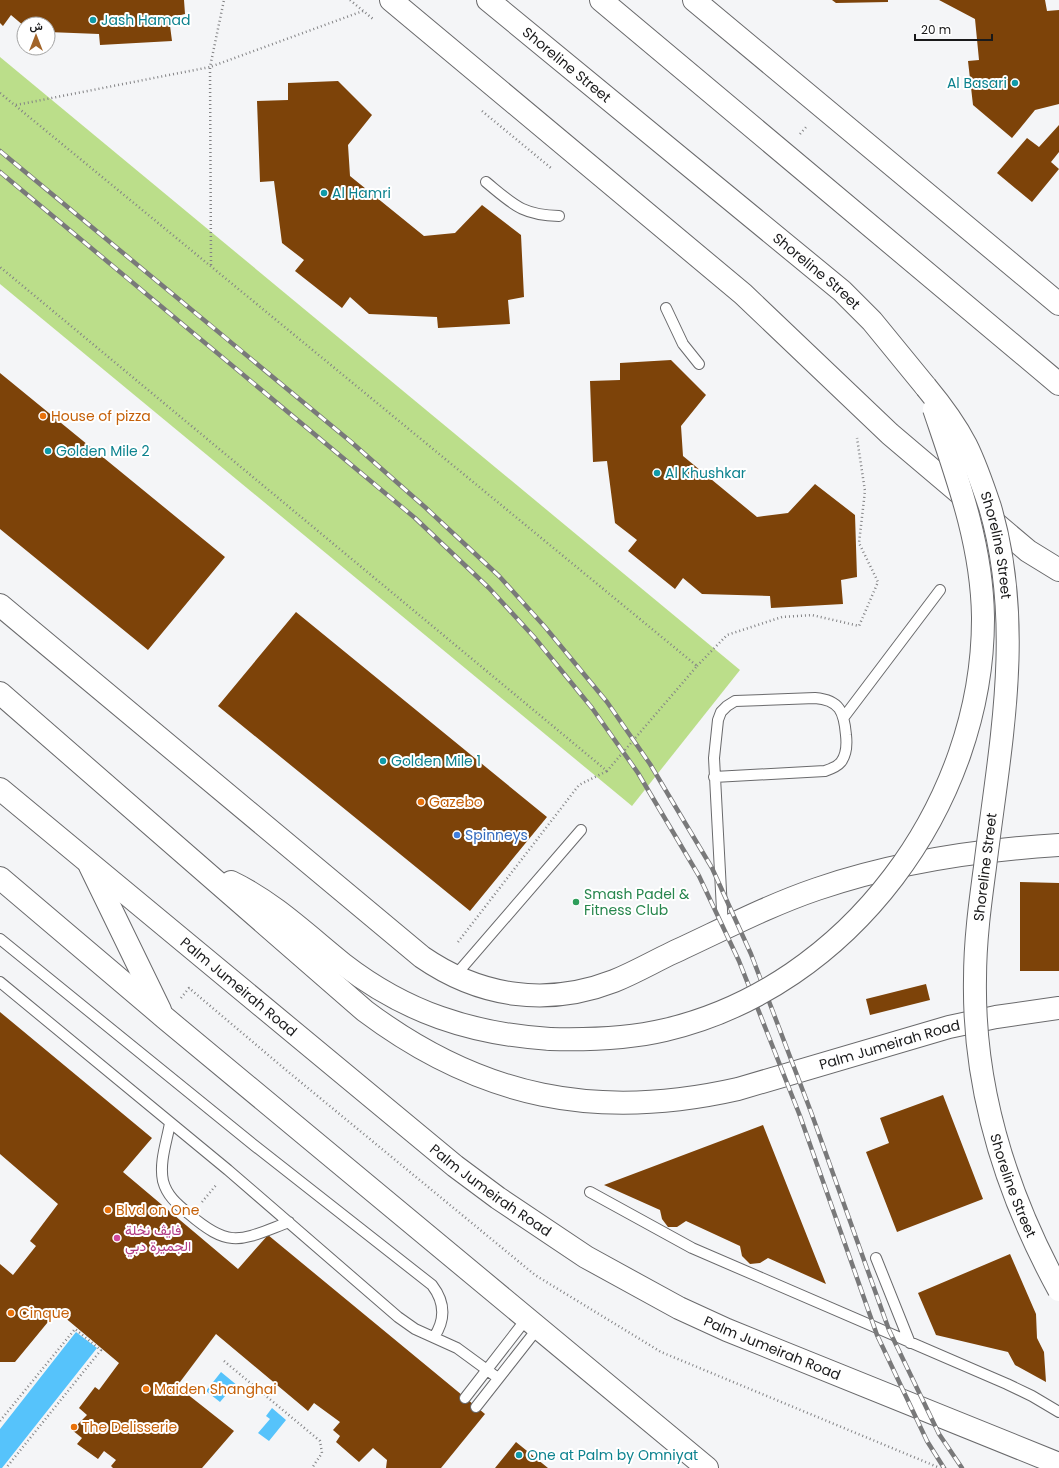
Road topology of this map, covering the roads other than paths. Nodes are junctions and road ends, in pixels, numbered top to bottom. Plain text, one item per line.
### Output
1 (391, 0) edge
2 (488, 0) edge
3 (601, 0) edge
4 (694, 0) edge
5 (486, 182) dead end
6 (559, 216) dead end
7 (1059, 304) edge
8 (666, 308) dead end
9 (699, 364) dead end
10 (1059, 384) edge
11 (926, 387) junction
12 (1059, 570) edge
13 (940, 590) dead end
14 (0, 605) edge
15 (0, 693) edge
16 (844, 717) junction
17 (714, 777) junction
18 (0, 789) edge
19 (581, 830) dead end
20 (1059, 845) edge
21 (87, 860) junction
22 (206, 871) junction
23 (0, 878) edge
24 (723, 929) junction
25 (0, 939) edge
26 (446, 972) junction
27 (0, 982) edge
28 (1059, 1008) edge
29 (165, 1018) junction
30 (170, 1123) junction
31 (590, 1192) dead end
32 (289, 1222) junction
33 (876, 1258) dead end
34 (1059, 1290) edge
35 (532, 1323) junction
36 (434, 1337) junction
37 (910, 1343) junction
38 (487, 1370) junction
39 (498, 1378) junction
40 (465, 1398) dead end
41 (476, 1407) dead end
42 (1059, 1412) edge
43 (1059, 1464) edge
44 (706, 1468) edge

1 - 12 main road
2 - 11 main road, Shoreline Street
3 - 10 main road
4 - 7 main road
5 - 6 lane
8 - 9 lane
11 - 22 main road, bridge
11 - 34 main road, Shoreline Street, bridge
13 - 16 lane
14 - 26 main road
15 - 22 main road, Palm Jumeirah Road
16 - 17 lane
16 - 17 lane
17 - 24 lane
18 - 21 main road, Palm Jumeirah Road
19 - 26 lane
20 - 24 main road
21 - 29 main road
21 - 43 main road, Palm Jumeirah Road
22 - 28 main road, Palm Jumeirah Road
23 - 29 main road
24 - 26 main road
25 - 36 lane
27 - 30 lane
29 - 35 main road
30 - 32 lane
30 - 32 lane
31 - 37 lane
32 - 36 lane
33 - 37 lane
35 - 38 lane
35 - 39 lane
35 - 44 main road
36 - 38 lane
37 - 42 lane
38 - 39 lane
38 - 40 lane
39 - 41 lane

